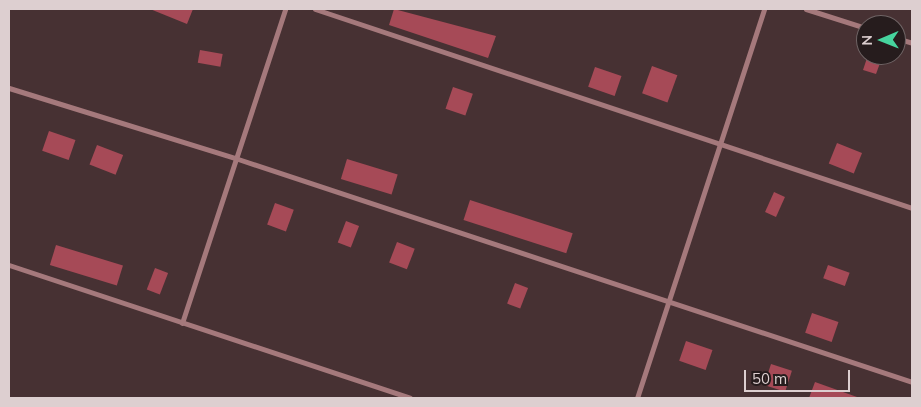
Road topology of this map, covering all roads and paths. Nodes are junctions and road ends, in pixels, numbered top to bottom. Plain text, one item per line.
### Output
1 (285, 9) edge
2 (315, 9) edge
3 (764, 9) edge
4 (806, 9) edge
5 (856, 25) edge
6 (9, 88) edge
7 (720, 144) junction
8 (235, 158) junction
9 (912, 208) edge
10 (9, 265) edge
11 (669, 302) junction
12 (182, 323) junction
13 (912, 382) edge
14 (410, 398) edge
15 (637, 398) edge

1 - 8 street
2 - 7 street
3 - 7 street
4 - 5 street
6 - 8 street
7 - 9 street
7 - 11 street
8 - 11 street
8 - 12 street
10 - 12 street
11 - 13 street
11 - 15 street
12 - 14 street

